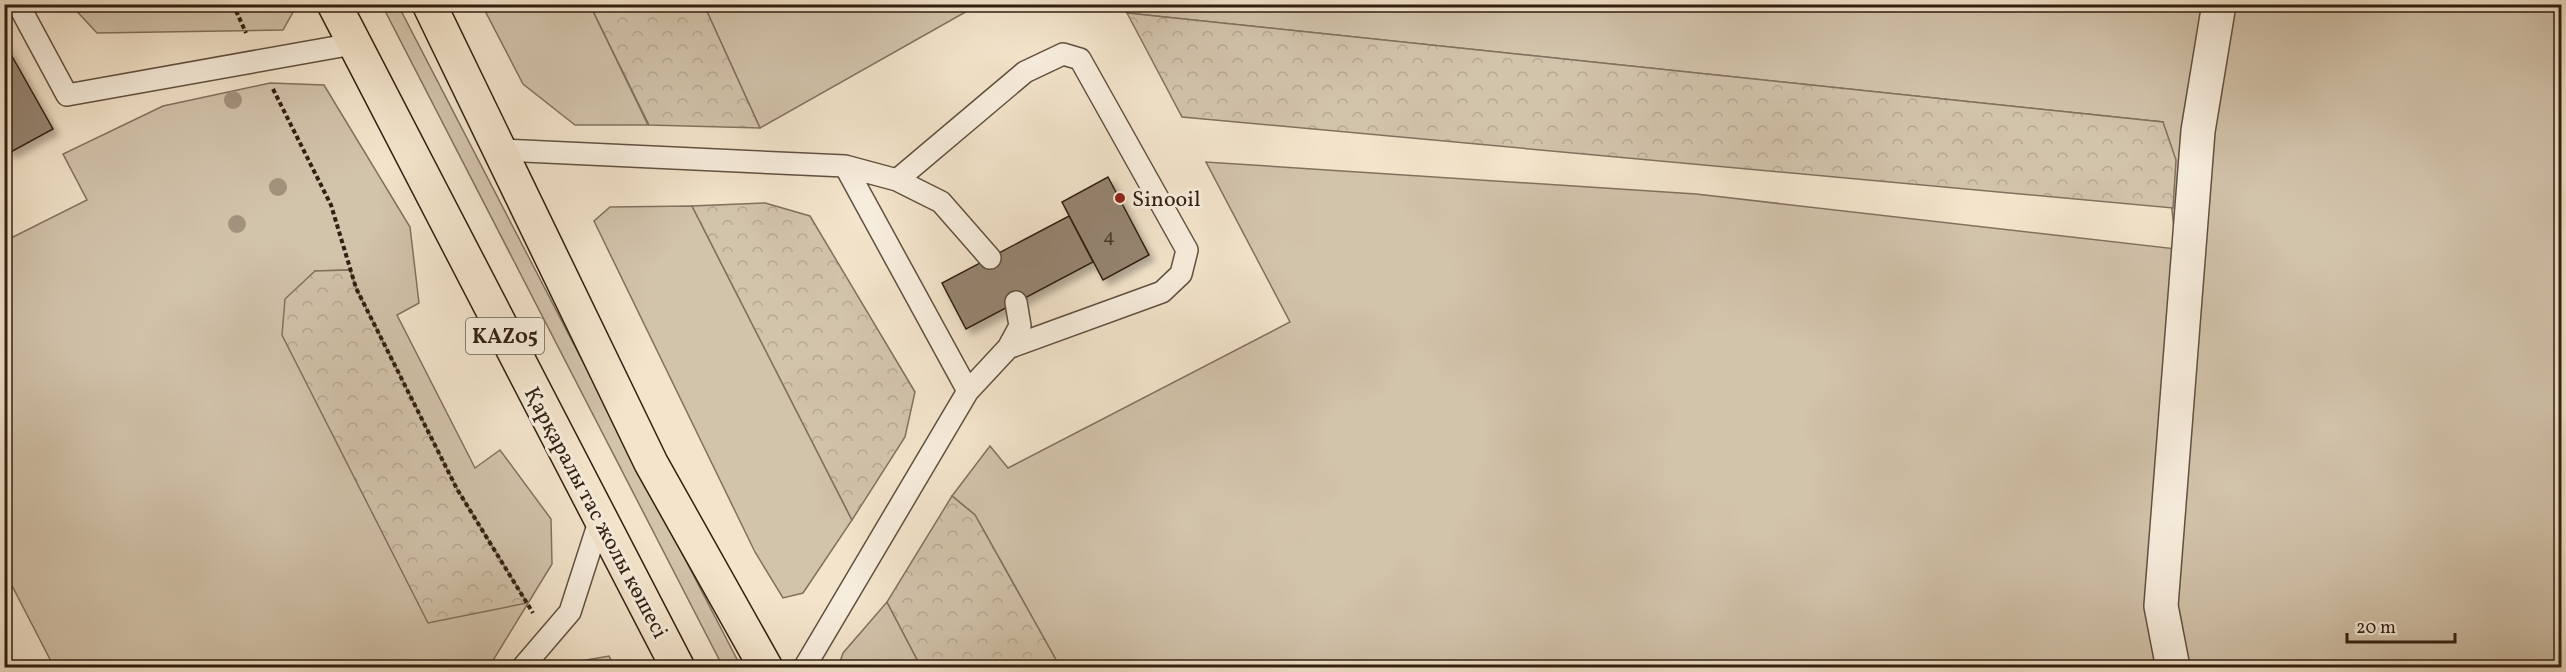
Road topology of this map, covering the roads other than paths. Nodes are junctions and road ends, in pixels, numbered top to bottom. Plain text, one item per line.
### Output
1 (18, 4) edge
2 (334, 4) edge
3 (429, 4) edge
4 (2219, 4) edge
5 (353, 44) junction
6 (501, 150) junction
7 (845, 166) junction
8 (897, 180) junction
9 (990, 258) dead end
10 (1016, 302) dead end
11 (1008, 348) junction
12 (968, 391) junction
13 (600, 519) junction
14 (522, 668) edge
15 (678, 668) edge
16 (766, 668) edge
17 (804, 668) edge
18 (2173, 668) edge

1 - 5 lane
2 - 5 main road, Қарқаралы тас жолы көшесі / KАZ05
3 - 6 main road, KАZ05
4 - 18 street
5 - 13 main road, Қарқаралы тас жолы көшесі / KАZ05
6 - 7 lane
6 - 16 main road, KАZ05
7 - 8 lane
7 - 12 lane
8 - 9 lane
8 - 11 lane
10 - 11 lane
11 - 12 lane
12 - 17 lane
13 - 14 lane
13 - 15 main road, Қарқаралы тас жолы көшесі / KАZ05

